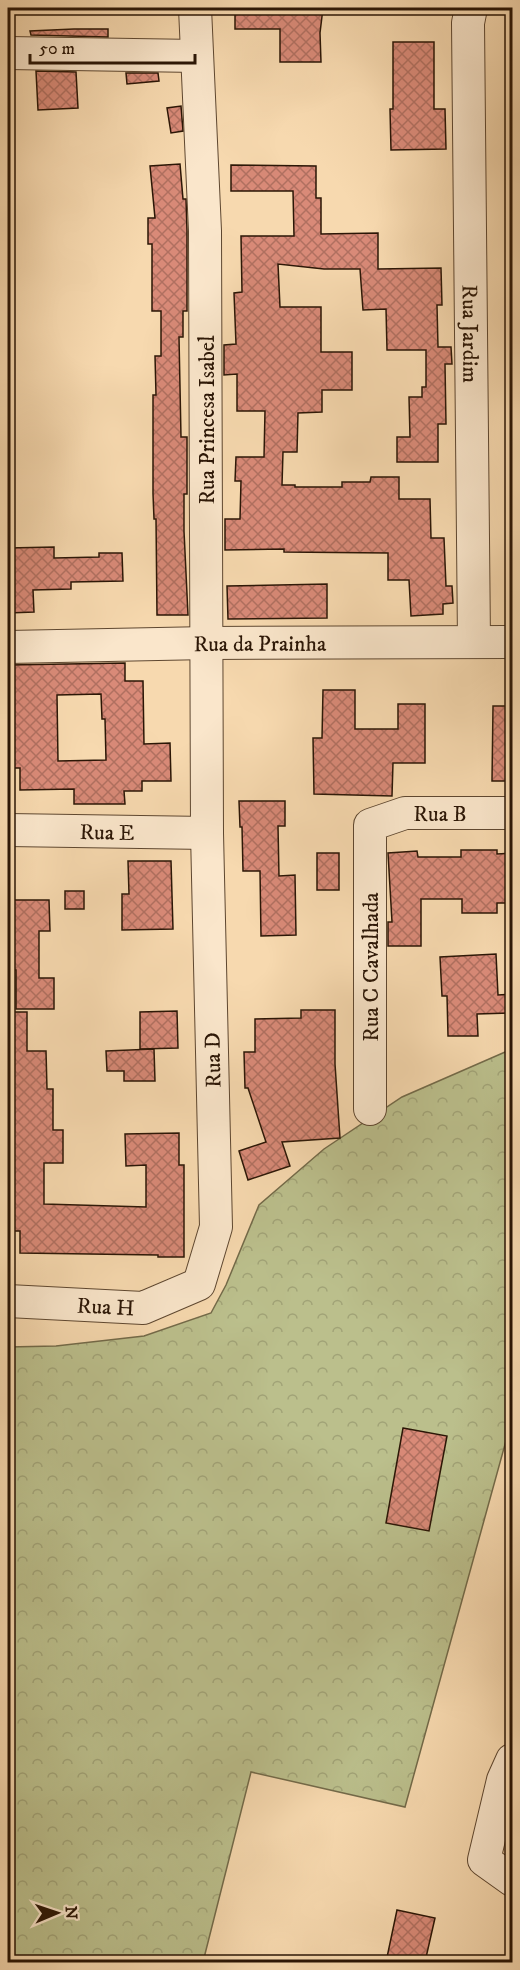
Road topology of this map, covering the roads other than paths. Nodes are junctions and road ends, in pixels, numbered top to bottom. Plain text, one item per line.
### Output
1 (195, 8) edge
2 (463, 13) edge
3 (8, 53) edge
4 (197, 56) junction
5 (474, 642) junction
6 (513, 642) edge
7 (208, 643) junction
8 (8, 647) edge
9 (513, 813) edge
10 (370, 825) joint
11 (8, 830) edge
12 (207, 833) junction
13 (370, 1109) dead end
14 (199, 1284) joint
15 (8, 1301) edge
16 (513, 1760) edge
17 (513, 1880) edge

1 - 4 street, Rua Princesa Isabel
2 - 5 street, Rua Jardim
3 - 4 street
4 - 7 street, Rua Princesa Isabel
5 - 6 street, Rua da Prainha
5 - 7 street, Rua da Prainha
7 - 8 street, Rua da Prainha
7 - 12 street, Rua Princesa Isabel
9 - 10 street, Rua B
10 - 13 street, Rua C Cavalhada
11 - 12 street, Rua E
12 - 14 street, Rua D
14 - 15 street, Rua H
16 - 17 street

